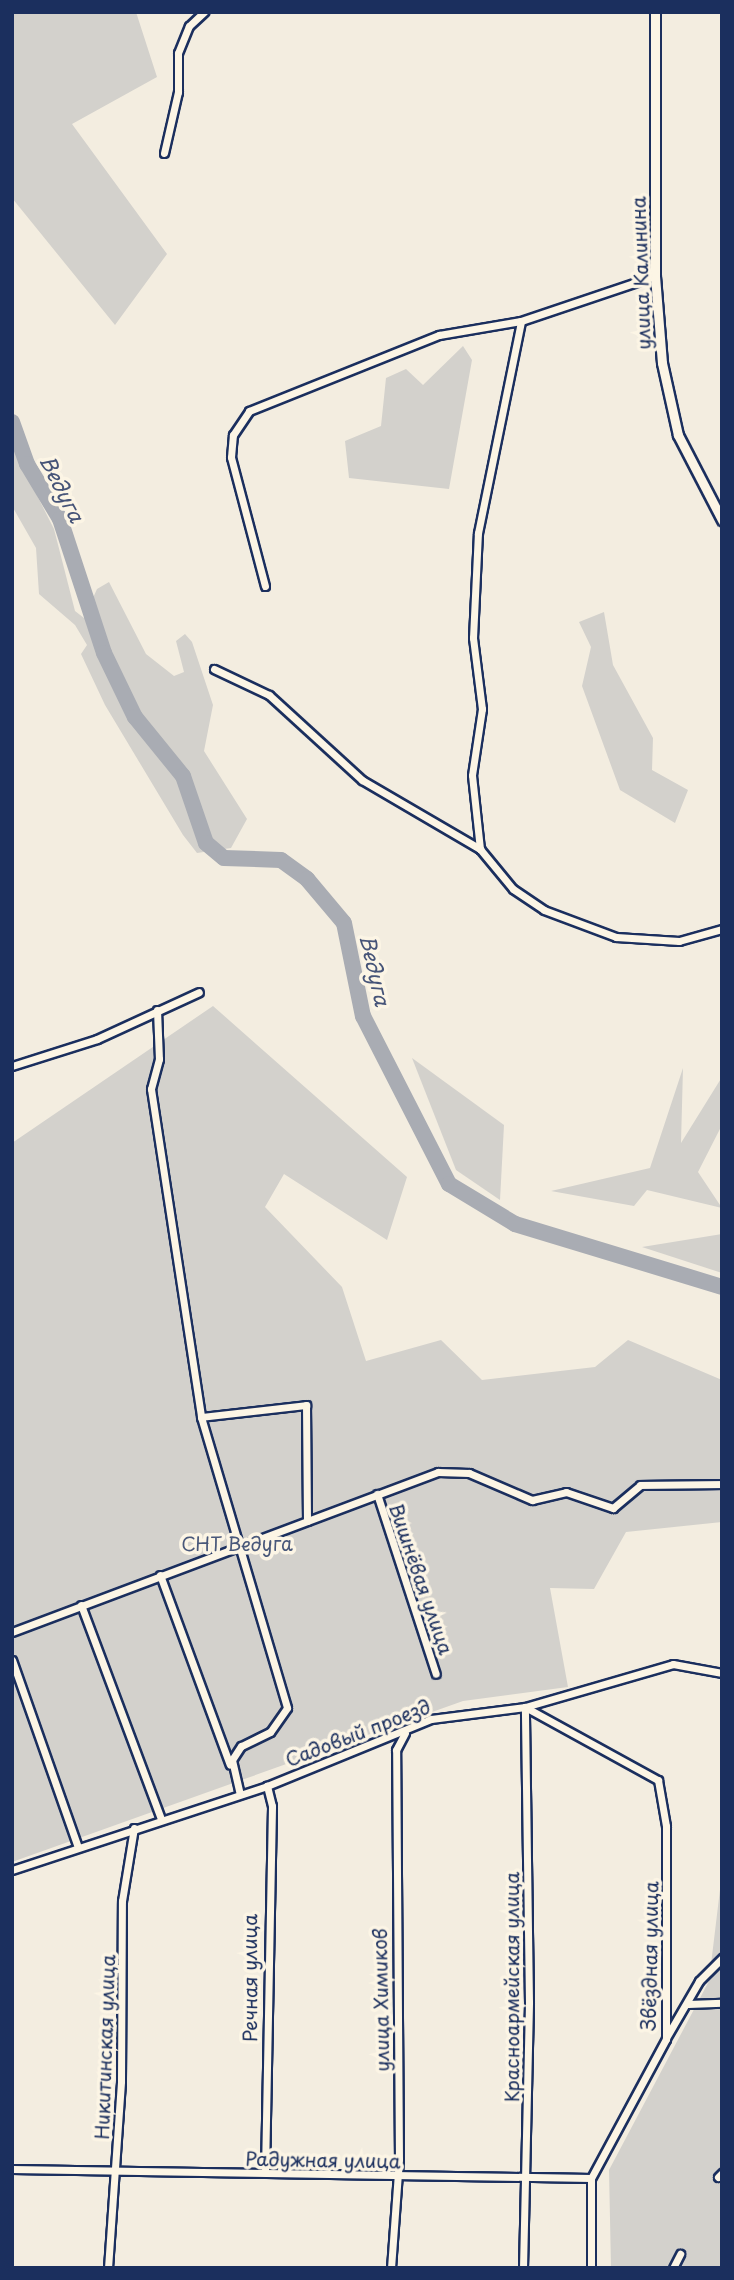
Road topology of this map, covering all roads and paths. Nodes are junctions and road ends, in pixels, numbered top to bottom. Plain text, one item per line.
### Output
1 (204, 12) edge
2 (655, 12) edge
3 (164, 153) dead end
4 (655, 276) junction
5 (521, 321) junction
6 (722, 520) edge
7 (265, 586) dead end
8 (214, 669) dead end
9 (480, 849) junction
10 (722, 929) edge
11 (199, 992) dead end
12 (157, 1010) junction
13 (12, 1066) edge
14 (201, 1417) junction
15 (722, 1485) edge
16 (377, 1494) junction
17 (307, 1521) junction
18 (235, 1547) junction
19 (160, 1575) junction
20 (81, 1605) junction
21 (12, 1632) edge
22 (12, 1660) edge
23 (722, 1673) edge
24 (436, 1674) dead end
25 (525, 1707) junction
26 (405, 1733) junction
27 (232, 1771) junction
28 (267, 1787) junction
29 (240, 1794) junction
30 (161, 1819) junction
31 (134, 1828) junction
32 (78, 1847) junction
33 (12, 1870) edge
34 (722, 1958) edge
35 (722, 2003) edge
36 (688, 2004) junction
37 (666, 2039) junction
38 (12, 2169) edge
39 (265, 2172) junction
40 (116, 2174) junction
41 (396, 2176) junction
42 (522, 2177) junction
43 (592, 2178) junction
44 (680, 2254) dead end
45 (108, 2268) edge
46 (391, 2268) edge
47 (523, 2268) edge
48 (592, 2268) edge
49 (673, 2268) edge

1 - 3 street
2 - 4 street, улица Калинина
4 - 5 street
4 - 6 street, улица Калинина
5 - 7 street
5 - 9 street
8 - 9 street
9 - 10 street
11 - 12 street
12 - 13 street
12 - 14 street
14 - 17 street
14 - 18 street
15 - 16 street
16 - 17 street
16 - 24 street, Вишнёвая улица
17 - 18 street
18 - 19 street
18 - 27 street
19 - 20 street
19 - 27 street
20 - 21 street
20 - 30 street
22 - 32 street
23 - 25 street, Садовый проезд
25 - 26 street, Садовый проезд
25 - 37 street, Звёздная улица
25 - 42 street, Красноармейская улица
26 - 28 street, Садовый проезд
26 - 41 street, улица Химиков
27 - 29 street
28 - 29 street, Садовый проезд
28 - 39 street, Речная улица
29 - 30 street, Садовый проезд
30 - 31 street, Садовый проезд
31 - 32 street, Садовый проезд
31 - 40 street, Никитинская улица
32 - 33 street, Садовый проезд
34 - 36 street
35 - 36 street
36 - 37 street
37 - 43 street, Звёздная улица
38 - 40 street, Радужная улица
39 - 40 street, Радужная улица
39 - 41 street, Радужная улица
40 - 45 street, Никитинская улица
41 - 42 street, Радужная улица
41 - 46 street, улица Химиков
42 - 43 street, Радужная улица
42 - 47 street, Красноармейская улица
43 - 48 street, Звёздная улица
44 - 49 street

